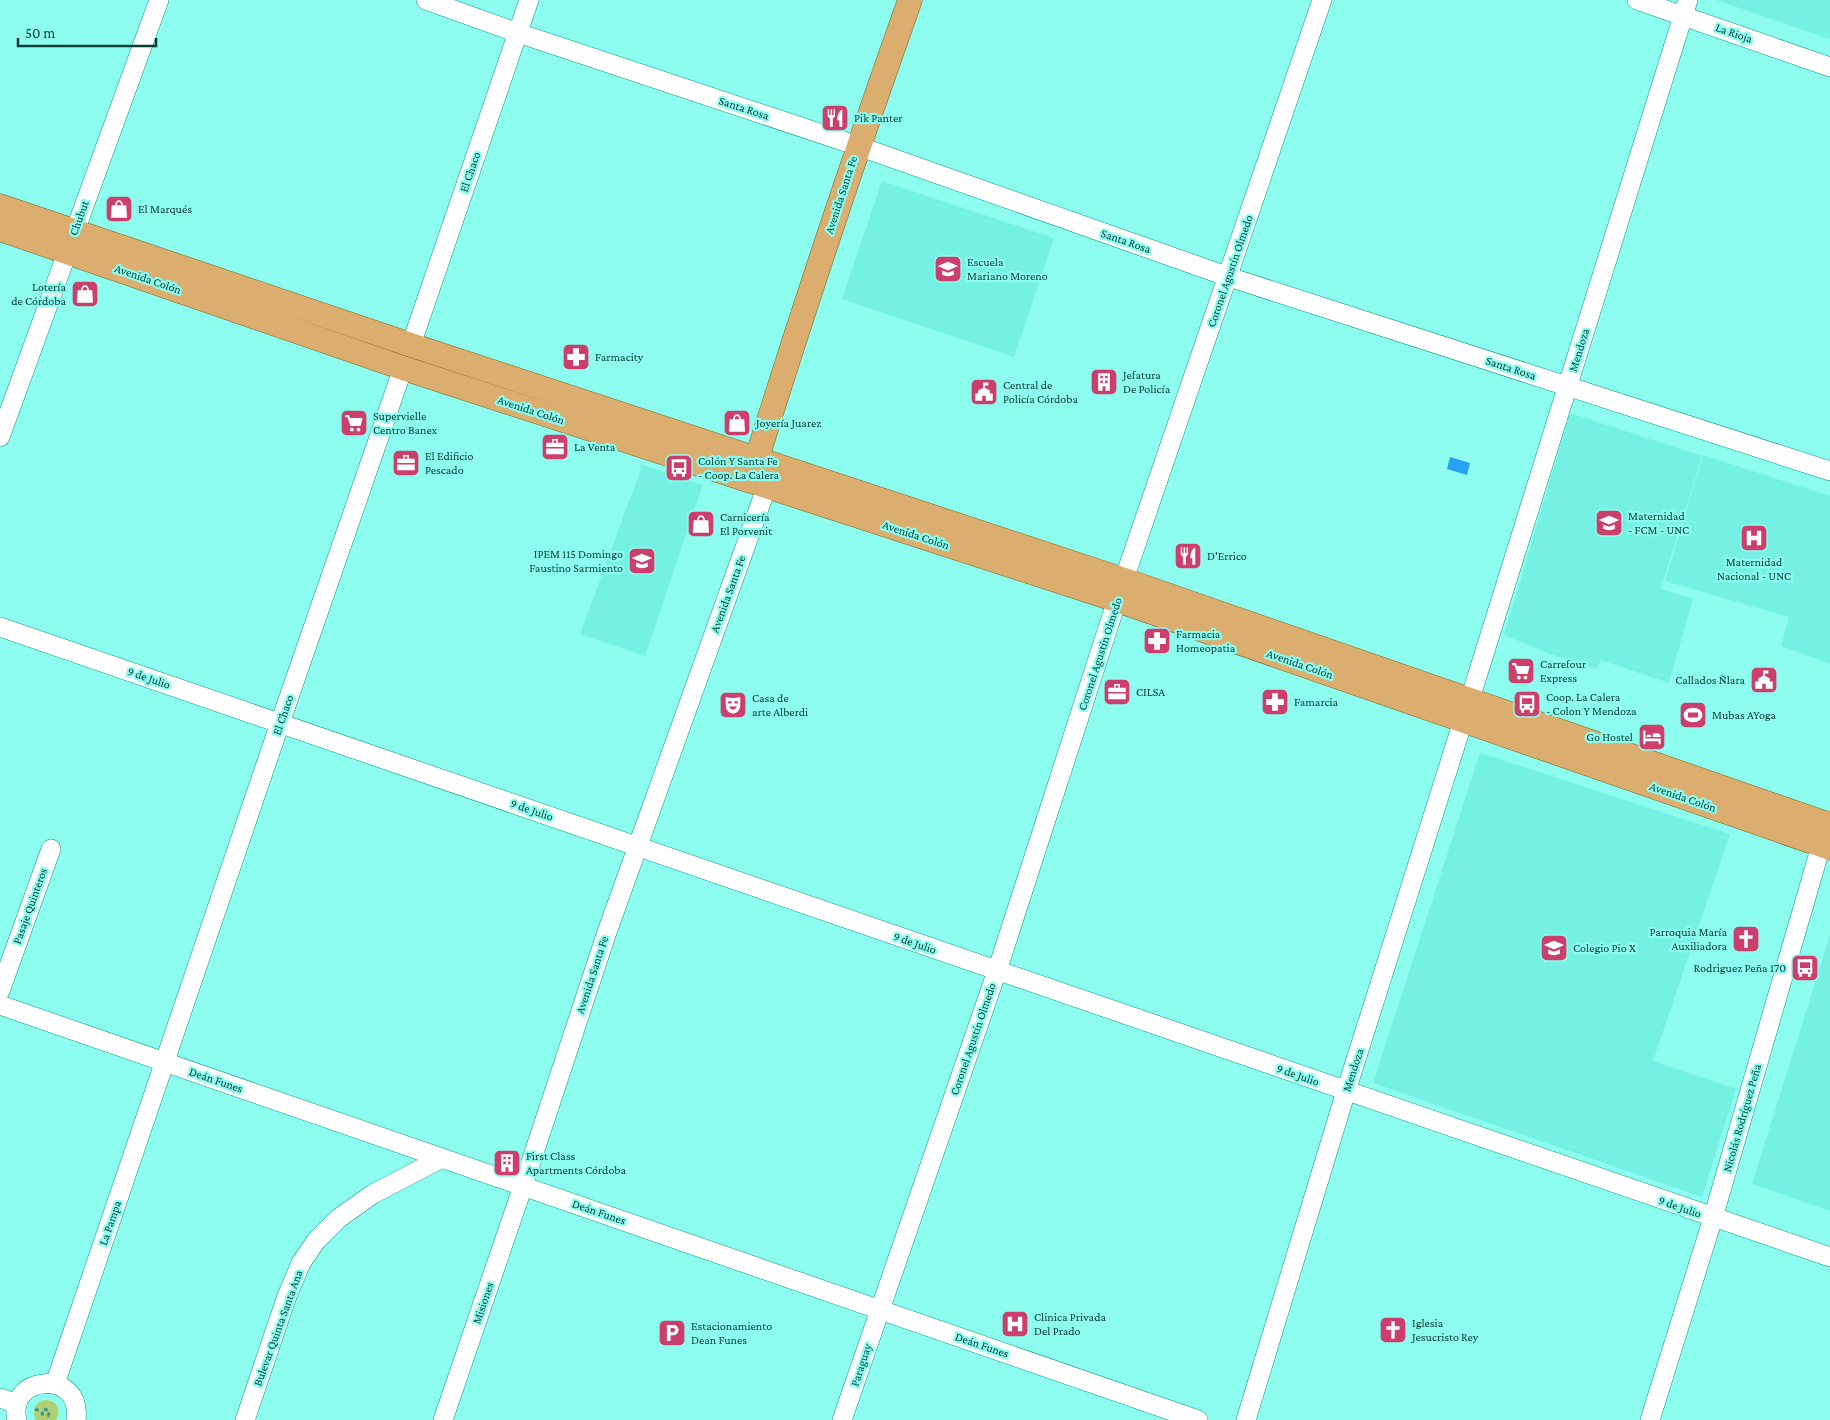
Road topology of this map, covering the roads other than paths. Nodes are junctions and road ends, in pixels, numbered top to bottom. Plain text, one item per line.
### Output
1 (160, 0) edge
2 (426, 0) edge
3 (529, 0) edge
4 (910, 0) edge
5 (1322, 0) edge
6 (1637, 0) edge
7 (1686, 8) edge
8 (518, 33) junction
9 (1830, 67) edge
10 (858, 146) junction
11 (0, 206) edge
12 (0, 228) edge
13 (71, 241) junction
14 (1228, 277) junction
15 (411, 344) junction
16 (403, 368) junction
17 (1568, 386) junction
18 (0, 437) edge
19 (758, 458) junction
20 (1830, 471) edge
21 (767, 486) junction
22 (1121, 590) junction
23 (0, 627) edge
24 (1467, 710) junction
25 (280, 724) junction
26 (1828, 831) edge
27 (637, 847) junction
28 (51, 849) dead end
29 (997, 971) junction
30 (0, 991) edge
31 (0, 1005) edge
32 (166, 1062) junction
33 (1346, 1092) junction
34 (442, 1158) junction
35 (523, 1186) junction
36 (1713, 1218) junction
37 (1830, 1257) edge
38 (879, 1310) junction
39 (55, 1384) junction
40 (12, 1407) edge
41 (76, 1420) edge
42 (245, 1420) edge
43 (443, 1420) edge
44 (842, 1420) edge
45 (1198, 1420) edge
46 (1246, 1420) edge
47 (1650, 1420) edge

1 - 13 street, Chubut
2 - 8 street, Santa Rosa
3 - 8 street, El Chaco
4 - 10 main road, Avenida Santa Fe
5 - 14 street, Coronel Agustín Olmedo
6 - 7 street, La Rioja
7 - 9 street, La Rioja
7 - 17 street, Mendoza
8 - 10 street, Santa Rosa
8 - 15 street, El Chaco
10 - 14 street, Santa Rosa
10 - 19 main road, Avenida Santa Fe
11 - 13 main road, Avenida Colón
12 - 13 main road, Avenida Colón
13 - 15 main road, Avenida Colón
13 - 16 main road, Avenida Colón
13 - 18 street, Chubut
14 - 17 street, Santa Rosa
14 - 22 street, Coronel Agustín Olmedo
15 - 19 main road, Avenida Colón
16 - 21 main road, Avenida Colón
16 - 25 street, El Chaco
17 - 20 street, Santa Rosa
17 - 24 street, Mendoza
19 - 21 main road
19 - 22 main road, Avenida Colón
21 - 22 main road, Avenida Colón
21 - 27 street, Avenida Santa Fe
22 - 24 main road, Avenida Colón
22 - 29 street, Coronel Agustín Olmedo
23 - 25 street, 9 de Julio
24 - 26 main road, Avenida Colón
24 - 33 street, Mendoza
25 - 27 street, 9 de Julio
25 - 32 street, El Chaco
26 - 36 street, Nicolás Rodríguez Peña
27 - 29 street, 9 de Julio
27 - 35 street, Avenida Santa Fe
28 - 30 street, Pasaje Quinteros
29 - 33 street, 9 de Julio
29 - 38 street, Coronel Agustín Olmedo
31 - 32 street, Deán Funes
32 - 34 street, Deán Funes
32 - 39 street, La Pampa
33 - 36 street, 9 de Julio
33 - 46 street, Mendoza
34 - 35 street, Deán Funes
34 - 42 street, Bulevar Quinta Santa Ana
35 - 38 street, Deán Funes
35 - 43 street, Misiones
36 - 37 street, 9 de Julio
36 - 47 street, Nicolás Rodríguez Peña
38 - 44 street, Paraguay
38 - 45 street, Deán Funes
39 - 40 street
39 - 41 street

